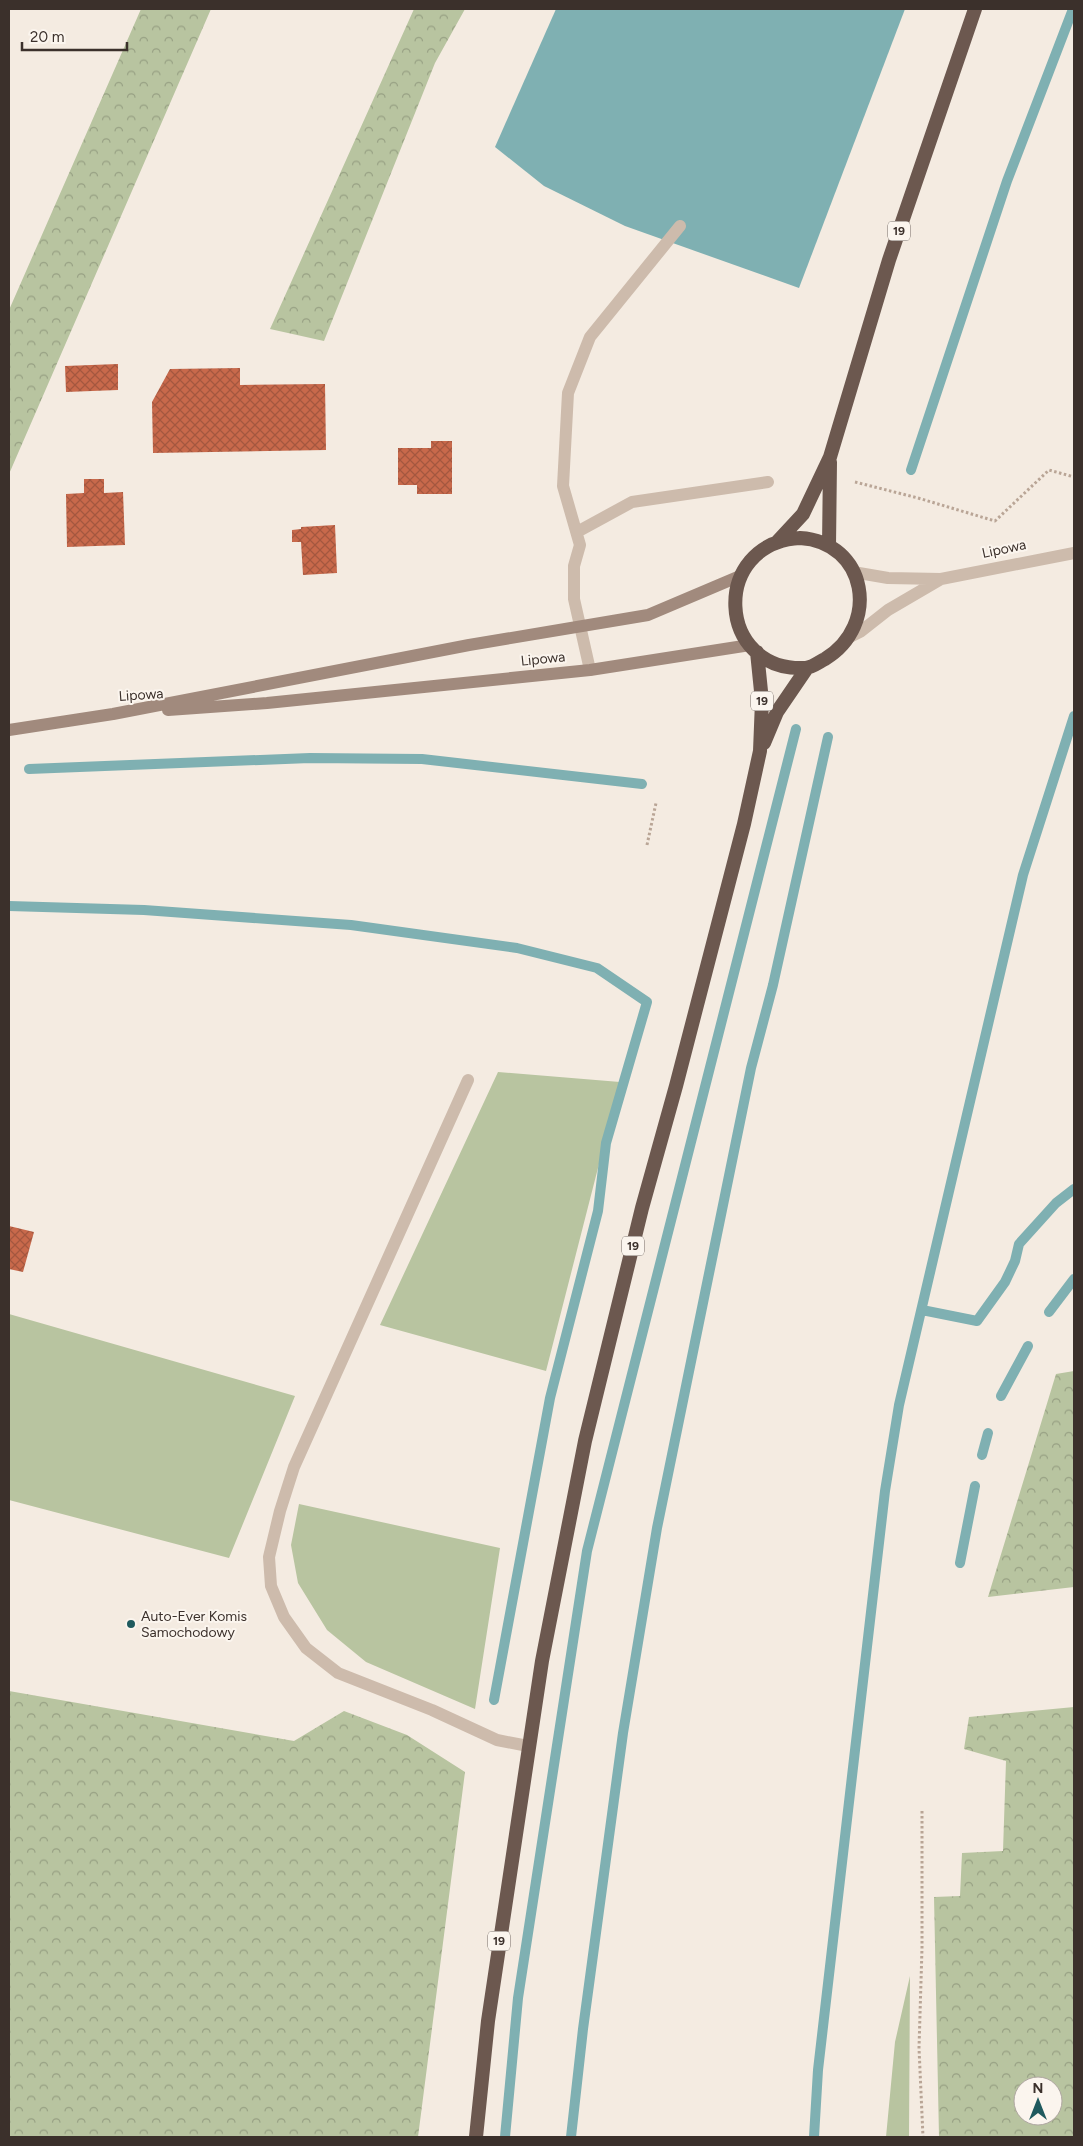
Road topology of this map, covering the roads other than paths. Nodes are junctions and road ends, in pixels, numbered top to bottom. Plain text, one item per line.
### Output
1 (975, 9) edge
2 (680, 226) dead end
3 (830, 456) junction
4 (768, 482) dead end
5 (576, 532) junction
6 (777, 542) junction
7 (829, 546) junction
8 (1074, 553) edge
9 (853, 572) junction
10 (740, 576) junction
11 (941, 579) junction
12 (579, 626) junction
13 (850, 636) junction
14 (753, 649) junction
15 (807, 668) junction
16 (590, 670) junction
17 (113, 714) junction
18 (9, 730) edge
19 (760, 750) junction
20 (468, 1080) dead end
21 (528, 1746) junction
22 (476, 2137) edge

1 - 3 highway, 19
2 - 5 street
3 - 6 highway, 19
3 - 7 highway, 19
4 - 5 street
5 - 12 street
6 - 7 highway, Lipowa / 19
6 - 10 highway, Lipowa / 19
7 - 9 highway, Lipowa / 19
8 - 11 street, Lipowa
9 - 11 street, Lipowa
9 - 13 highway, Lipowa / 19
10 - 12 main road, Lipowa
10 - 14 highway, Lipowa / 19
11 - 13 street, Lipowa
12 - 16 street
12 - 17 main road, Lipowa
13 - 15 highway, Lipowa / 19
14 - 15 highway, Lipowa / 19
14 - 16 main road, Lipowa
14 - 19 highway, 19
15 - 19 highway, 19
16 - 17 main road, Lipowa
17 - 18 main road
19 - 21 highway, 19
20 - 21 street
21 - 22 highway, 19

